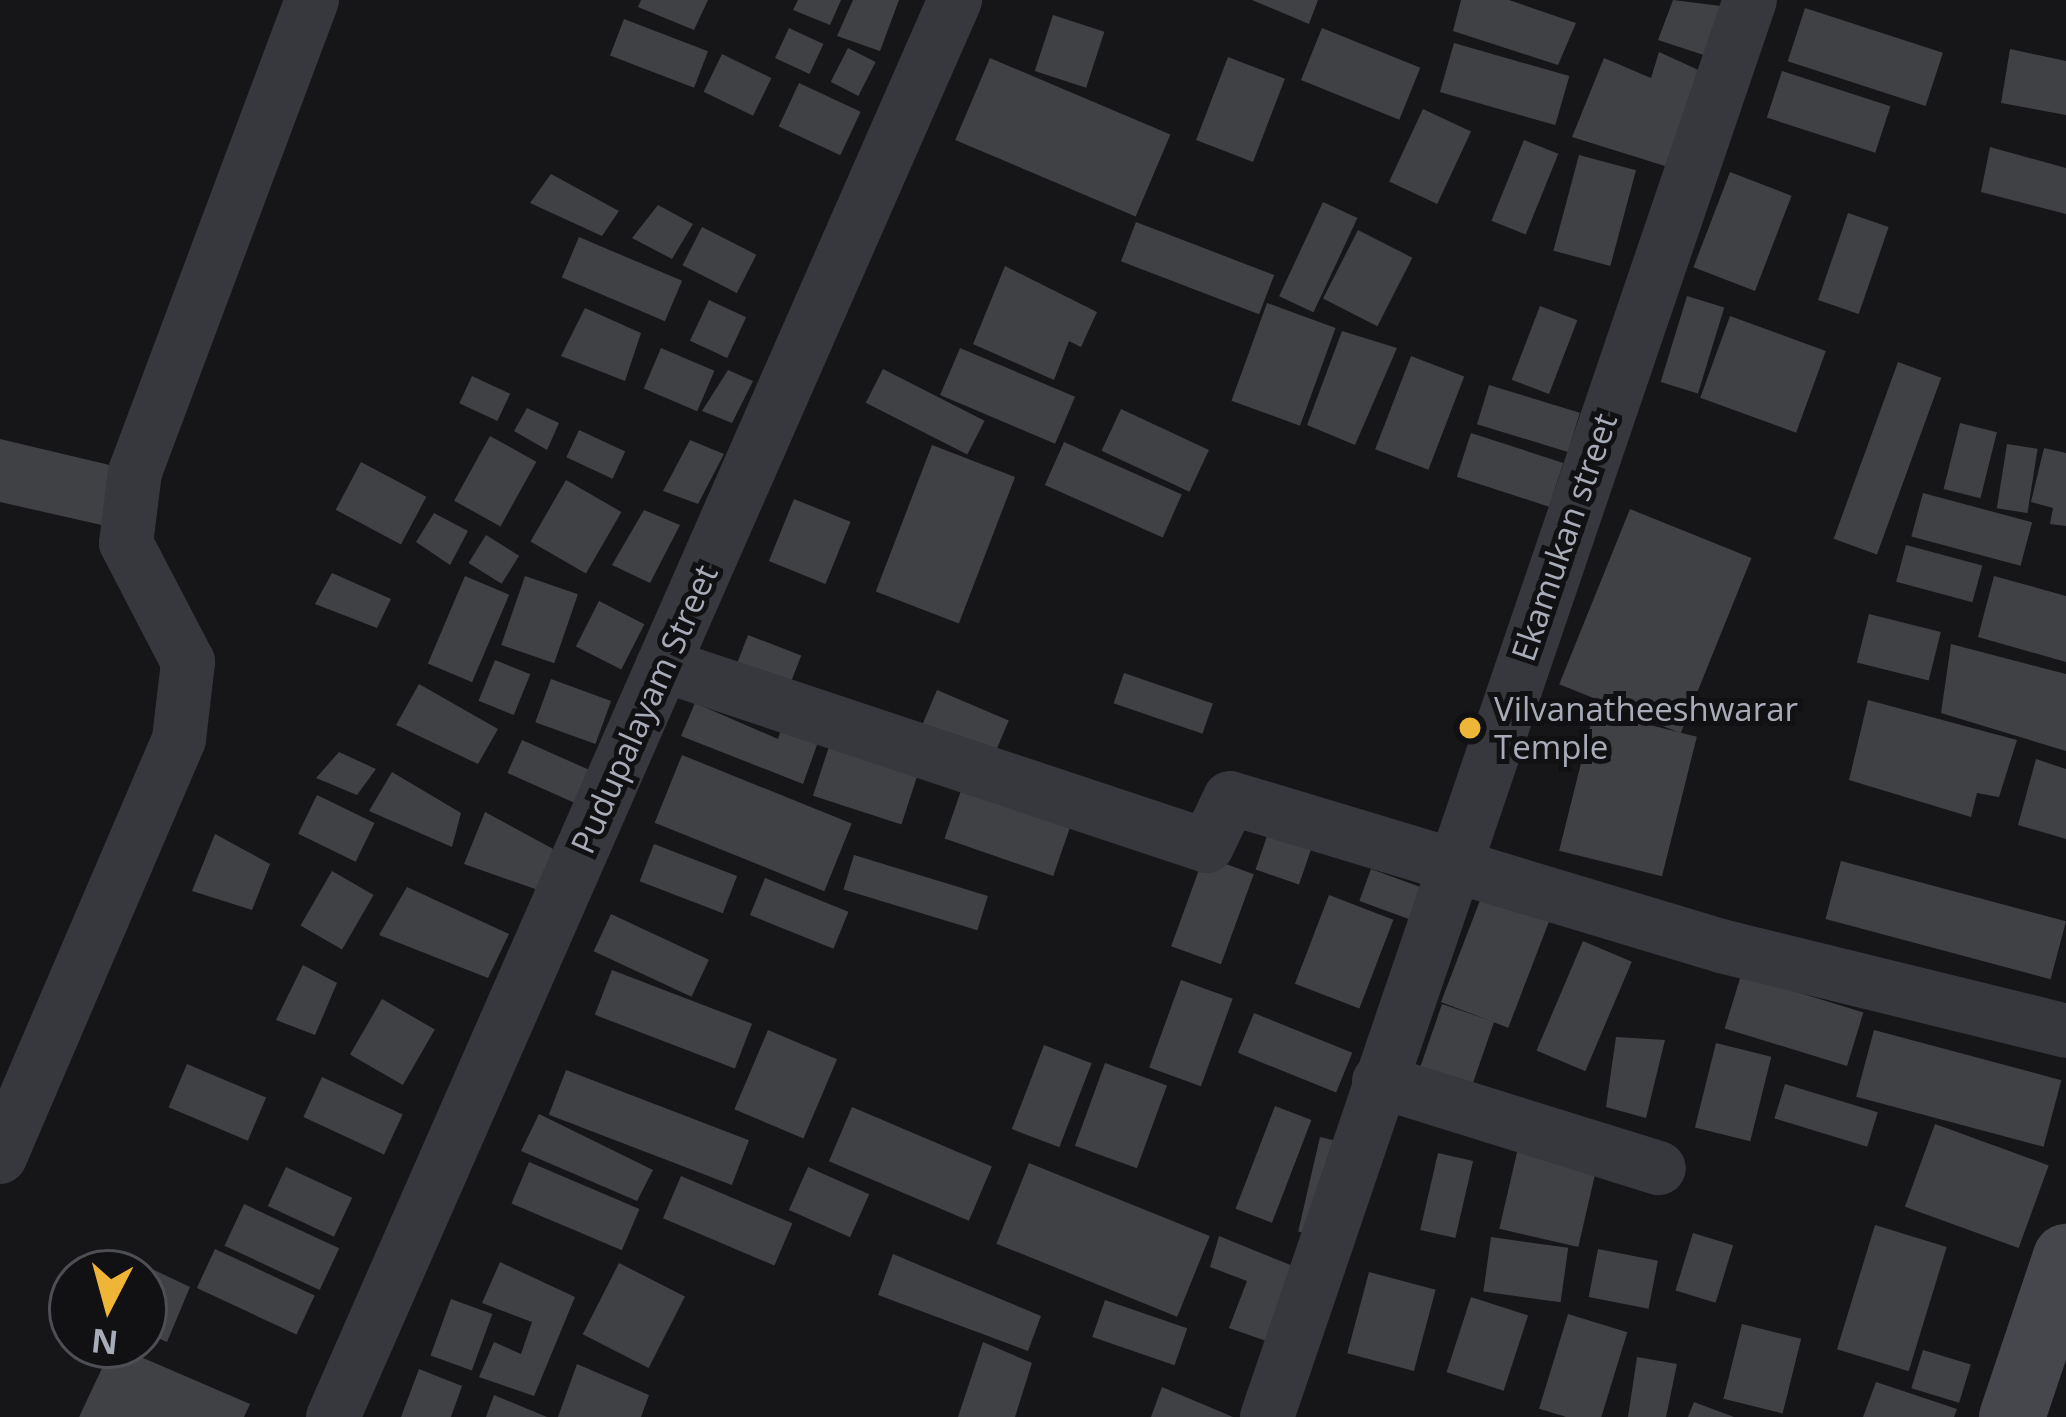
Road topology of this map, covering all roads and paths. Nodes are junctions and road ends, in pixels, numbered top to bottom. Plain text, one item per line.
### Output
1 (312, 0) edge
2 (956, 0) edge
3 (1750, 0) edge
4 (663, 665) junction
5 (1456, 868) junction
6 (2066, 1031) edge
7 (1379, 1081) junction
8 (0, 1156) edge
9 (1659, 1168) dead end
10 (2066, 1257) edge
11 (333, 1417) edge
12 (1267, 1417) edge
13 (2012, 1417) edge

1 - 8 street
2 - 4 street, Pudupalayam Street
3 - 5 street, Ekamukan street
4 - 5 street
4 - 11 street, Pudupalayam Street
5 - 6 street
5 - 7 street, Ekamukan street
7 - 9 street
7 - 12 street, Ekamukan street
10 - 13 main road

